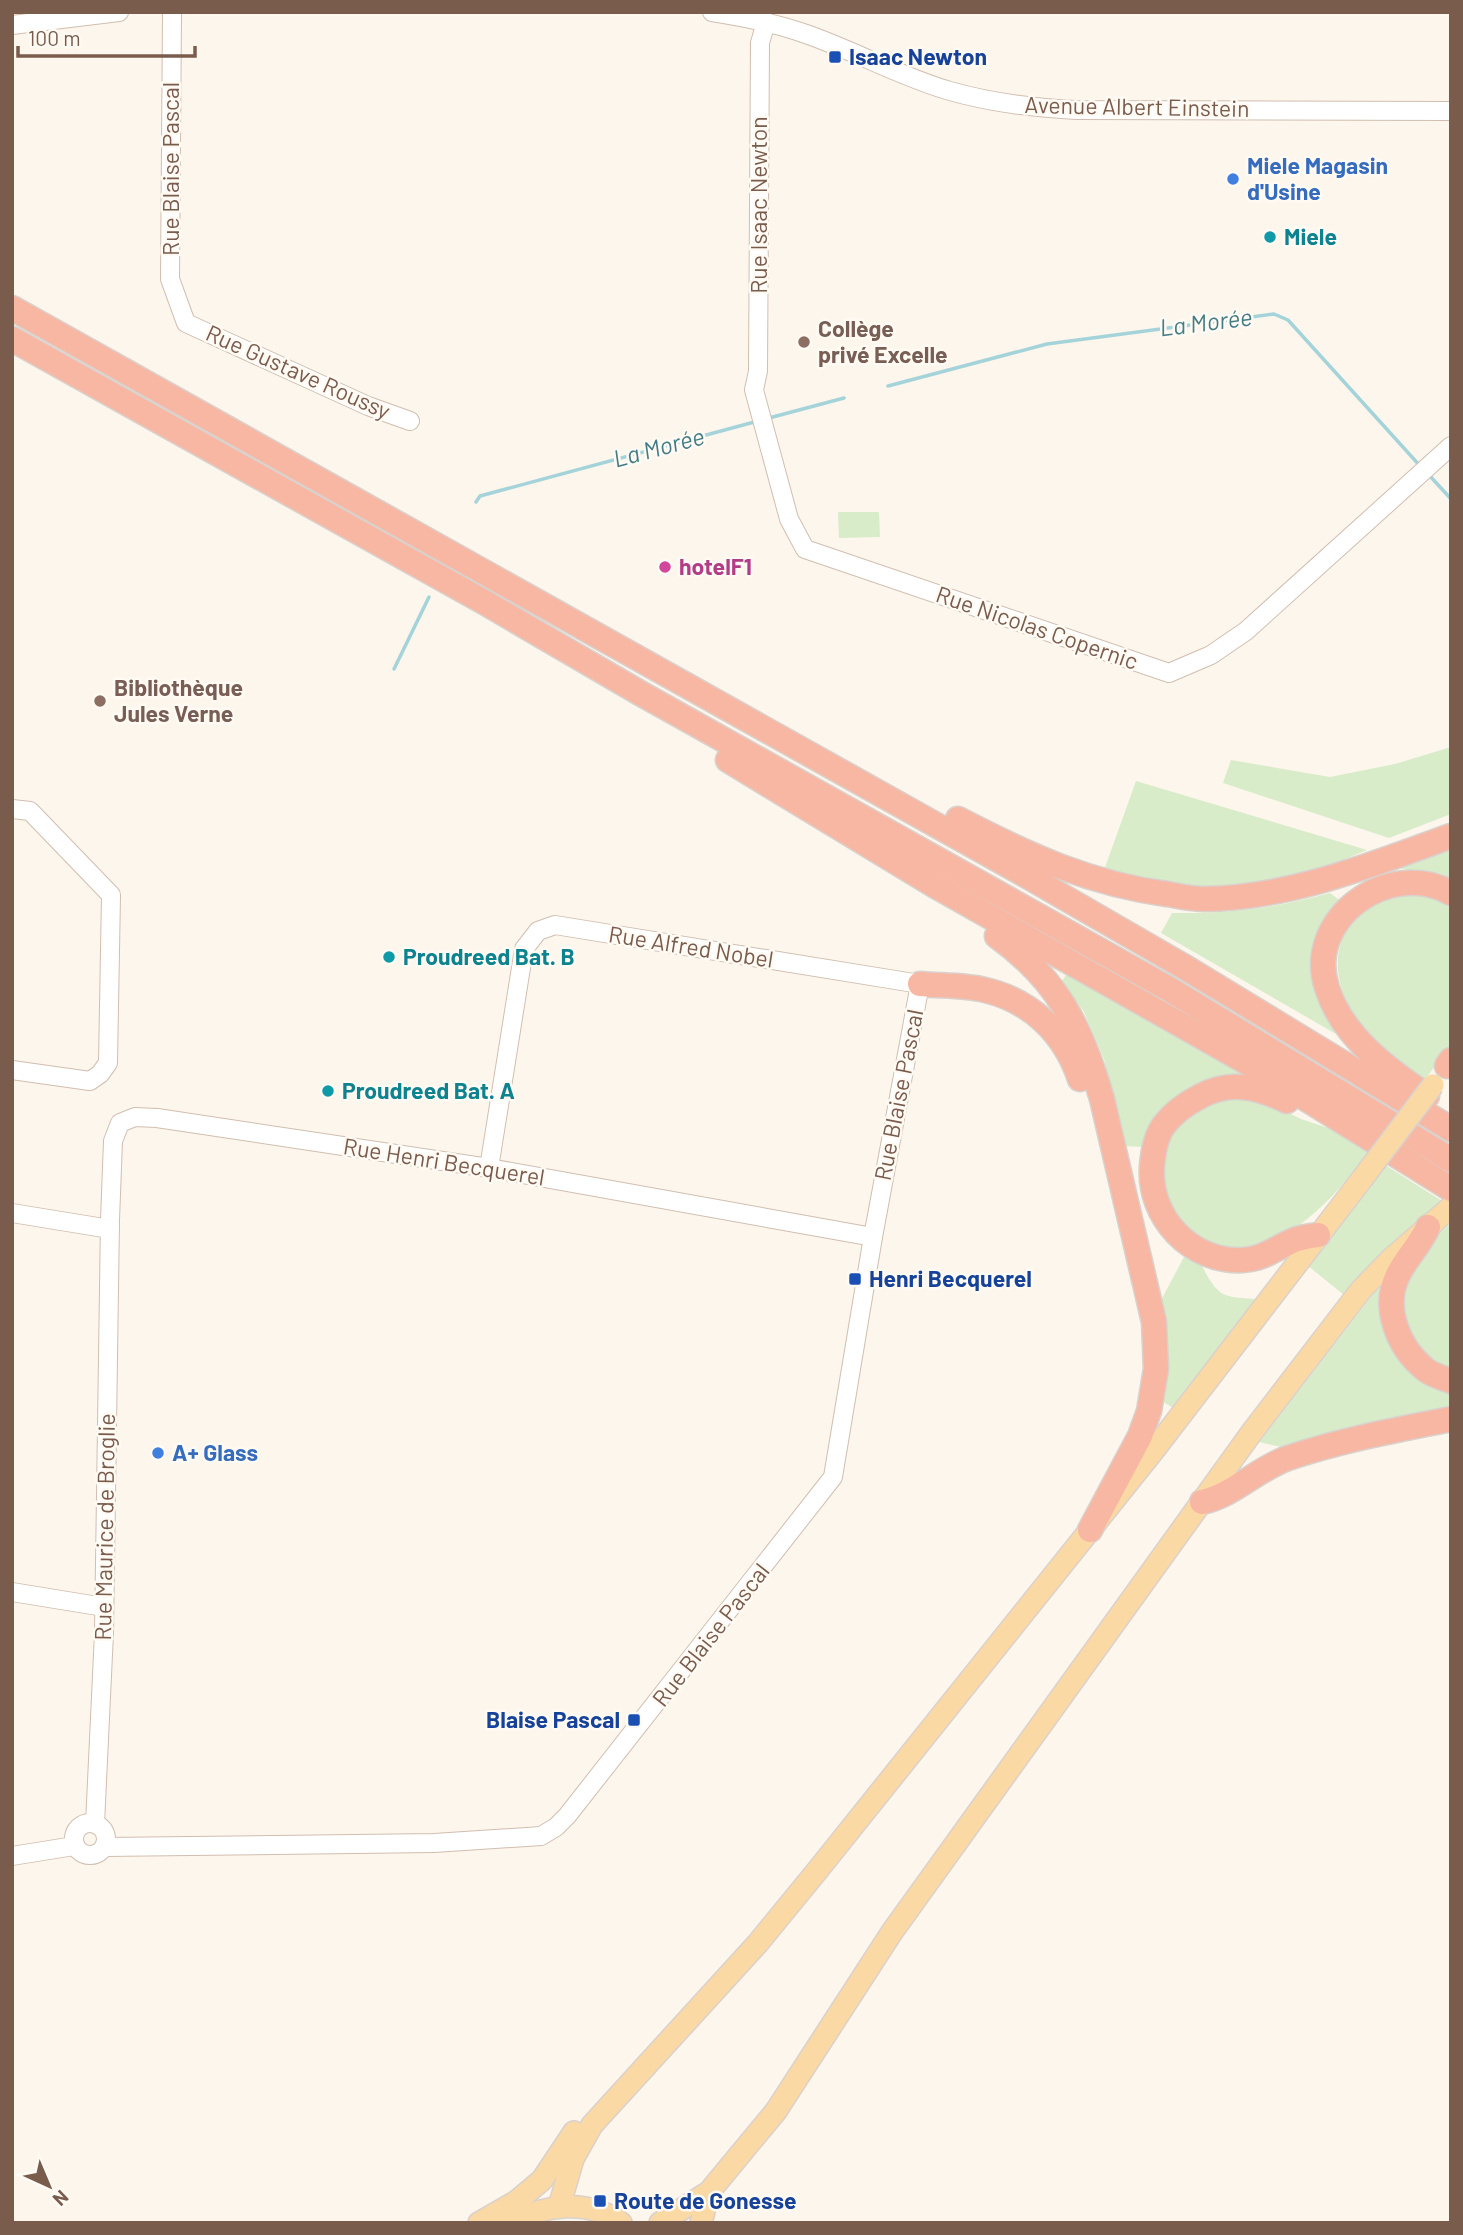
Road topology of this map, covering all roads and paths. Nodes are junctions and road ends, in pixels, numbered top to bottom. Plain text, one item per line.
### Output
1 (119, 12) edge
2 (172, 12) edge
3 (712, 12) edge
4 (766, 22) junction
5 (12, 25) edge
6 (1451, 111) edge
7 (12, 308) edge
8 (186, 323) joint
9 (12, 339) edge
10 (754, 390) joint
11 (410, 421) dead end
12 (1451, 446) edge
13 (640, 693) junction
14 (758, 724) junction
15 (12, 809) edge
16 (1451, 823) edge
17 (1451, 836) edge
18 (1367, 867) junction
19 (934, 885) junction
20 (1451, 893) edge
21 (920, 984) junction
22 (1446, 1068) edge
23 (12, 1070) edge
24 (1102, 1099) junction
25 (1317, 1105) junction
26 (1443, 1124) edge
27 (1451, 1160) edge
28 (489, 1168) junction
29 (1451, 1189) edge
30 (12, 1213) edge
31 (1438, 1218) edge
32 (110, 1229) junction
33 (1318, 1235) junction
34 (873, 1237) junction
35 (1451, 1381) edge
36 (1451, 1419) edge
37 (1202, 1502) junction
38 (1090, 1530) junction
39 (12, 1592) edge
40 (104, 1607) junction
41 (95, 1824) junction
42 (74, 1846) junction
43 (104, 1847) junction
44 (12, 1856) edge
45 (677, 2031) junction
46 (709, 2192) junction
47 (559, 2207) junction
48 (479, 2223) edge
49 (510, 2223) edge
50 (621, 2223) edge
51 (660, 2223) edge
52 (701, 2223) edge

1 - 5 street
2 - 8 street, Rue Blaise Pascal
3 - 4 street, Avenue Albert Einstein
4 - 6 street, Avenue Albert Einstein
4 - 10 street, Rue Isaac Newton
7 - 14 highway
8 - 11 street, Rue Gustave Roussy
9 - 13 highway
10 - 12 street, Rue Nicolas Copernic
13 - 19 highway
13 - 27 highway
14 - 18 highway
14 - 26 highway
15 - 23 street
16 - 18 highway
17 - 18 highway
19 - 24 highway
19 - 25 highway
20 - 26 highway
21 - 24 highway
21 - 28 street, Rue Alfred Nobel
21 - 34 street, Rue Blaise Pascal
22 - 33 main road, bridge
24 - 38 highway
25 - 29 highway
25 - 33 highway
28 - 32 street, Rue Henri Becquerel
28 - 34 street, Rue Henri Becquerel
30 - 32 street
31 - 35 highway
31 - 37 main road
32 - 40 street, Rue Maurice de Broglie
33 - 38 main road
34 - 43 street, Rue Blaise Pascal
36 - 37 highway
37 - 46 main road
38 - 45 main road
39 - 40 street
40 - 41 street, Rue Maurice de Broglie
41 - 42 street
41 - 43 street
42 - 43 street
42 - 44 street
45 - 47 main road
45 - 48 main road
46 - 51 main road
46 - 52 main road
47 - 49 main road
47 - 50 main road

